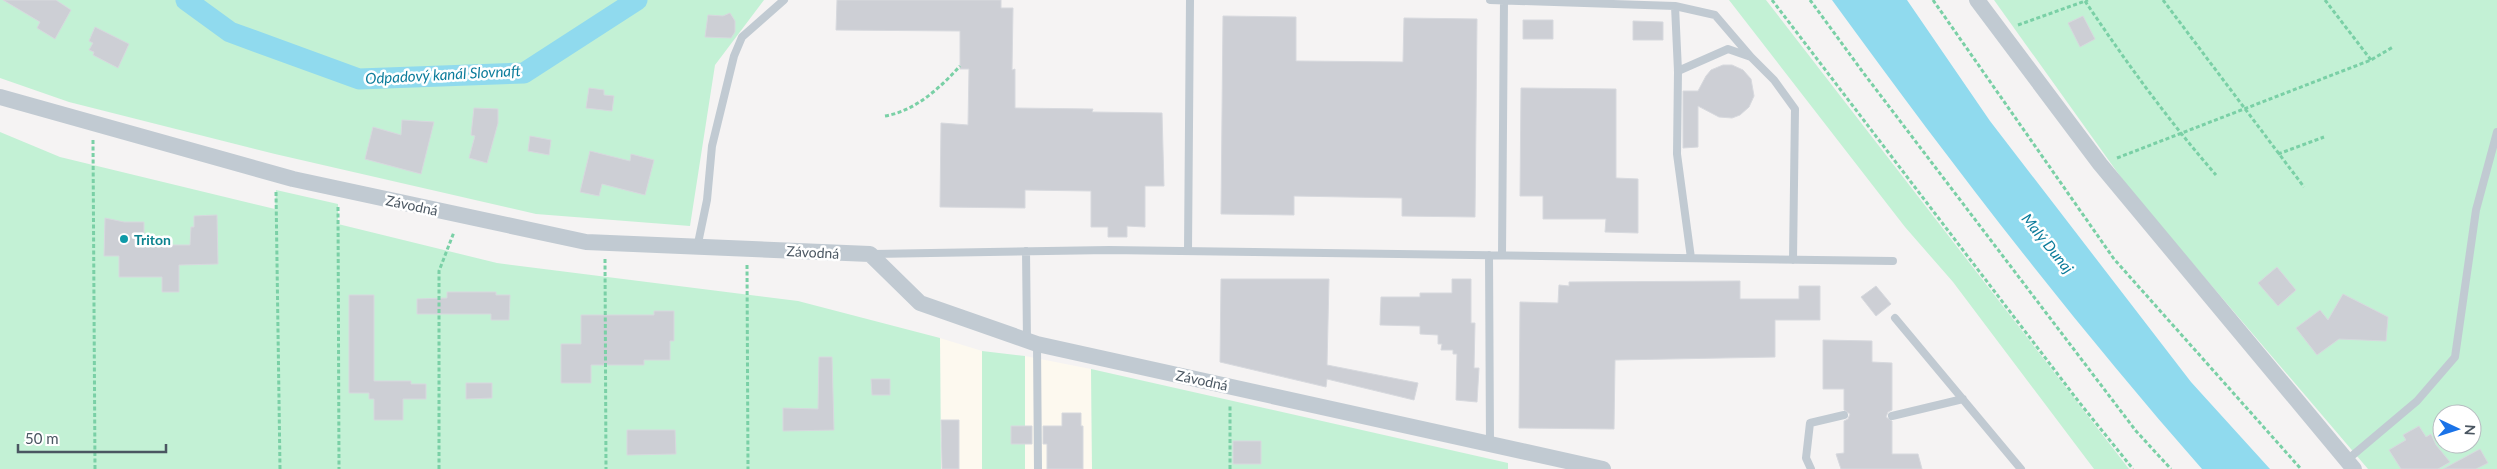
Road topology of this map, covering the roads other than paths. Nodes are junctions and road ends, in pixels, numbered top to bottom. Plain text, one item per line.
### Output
1 (784, 0) edge
2 (1190, 0) edge
3 (1490, 0) edge
4 (1504, 0) edge
5 (1977, 0) edge
6 (1675, 6) junction
7 (1751, 57) junction
8 (1678, 72) junction
9 (0, 97) edge
10 (2497, 132) edge
11 (697, 248) junction
12 (1026, 251) junction
13 (1188, 251) junction
14 (870, 254) junction
15 (1489, 255) junction
16 (1502, 255) junction
17 (1691, 258) junction
18 (1793, 260) junction
19 (1893, 261) dead end
20 (1895, 318) dead end
21 (1032, 342) junction
22 (1963, 399) junction
23 (1844, 415) dead end
24 (1892, 416) dead end
25 (1490, 444) junction
26 (2350, 465) edge
27 (1038, 469) edge
28 (1603, 469) edge
29 (1811, 469) edge
30 (2021, 469) edge

1 - 11 lane
2 - 13 lane
3 - 4 lane
4 - 6 lane
4 - 16 lane
5 - 26 street
6 - 7 lane
6 - 8 lane
7 - 8 lane
7 - 18 lane
8 - 17 lane
9 - 11 street, Závodná
10 - 26 lane
11 - 14 street, Závodná
12 - 13 lane
12 - 14 lane
12 - 21 lane
13 - 15 lane
14 - 21 street, Závodná
15 - 16 lane
15 - 25 lane
16 - 17 lane
17 - 18 lane
18 - 19 lane
20 - 22 lane
21 - 25 street, Závodná
21 - 27 lane
22 - 24 lane
22 - 30 lane
23 - 29 lane
25 - 28 street, Závodná

